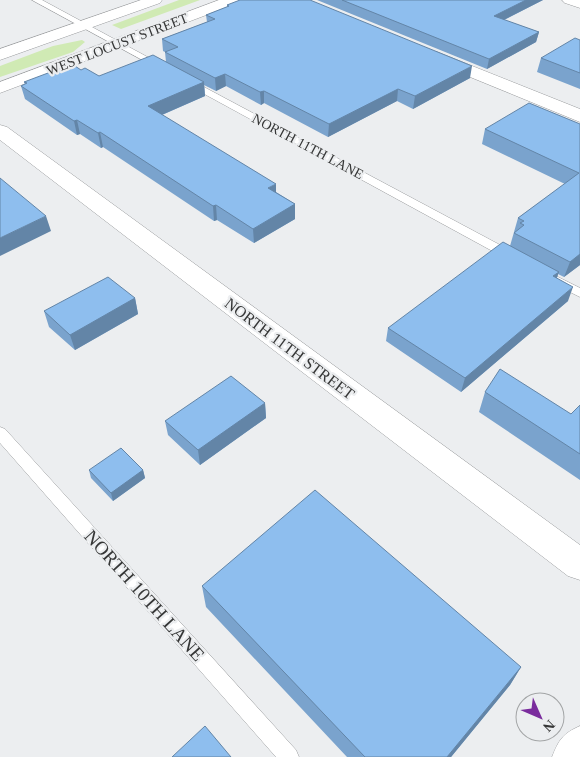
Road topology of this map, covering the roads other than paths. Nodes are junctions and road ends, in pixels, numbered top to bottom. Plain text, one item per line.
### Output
1 (36, 0) edge
2 (156, 0) edge
3 (233, 0) edge
4 (570, 0) edge
5 (580, 3) edge
6 (82, 26) junction
7 (118, 43) junction
8 (426, 52) edge
9 (0, 55) edge
10 (0, 88) edge
11 (580, 116) edge
12 (0, 131) edge
13 (519, 260) edge
14 (545, 274) edge
15 (580, 293) edge
16 (0, 433) edge
17 (580, 564) edge
18 (580, 746) edge
19 (289, 757) edge
20 (572, 757) edge

1 - 6 lane, NORTH 11TH LANE
2 - 6 street, WEST LOCUST STREET
3 - 7 street, WEST LOCUST STREET
4 - 5 street
6 - 7 lane, NORTH 11TH LANE
6 - 9 street, WEST LOCUST STREET
7 - 10 street, WEST LOCUST STREET
7 - 13 lane, NORTH 11TH LANE
8 - 11 street
12 - 17 street, NORTH 11TH STREET
14 - 15 lane
16 - 19 lane, NORTH 10TH LANE
18 - 20 street

